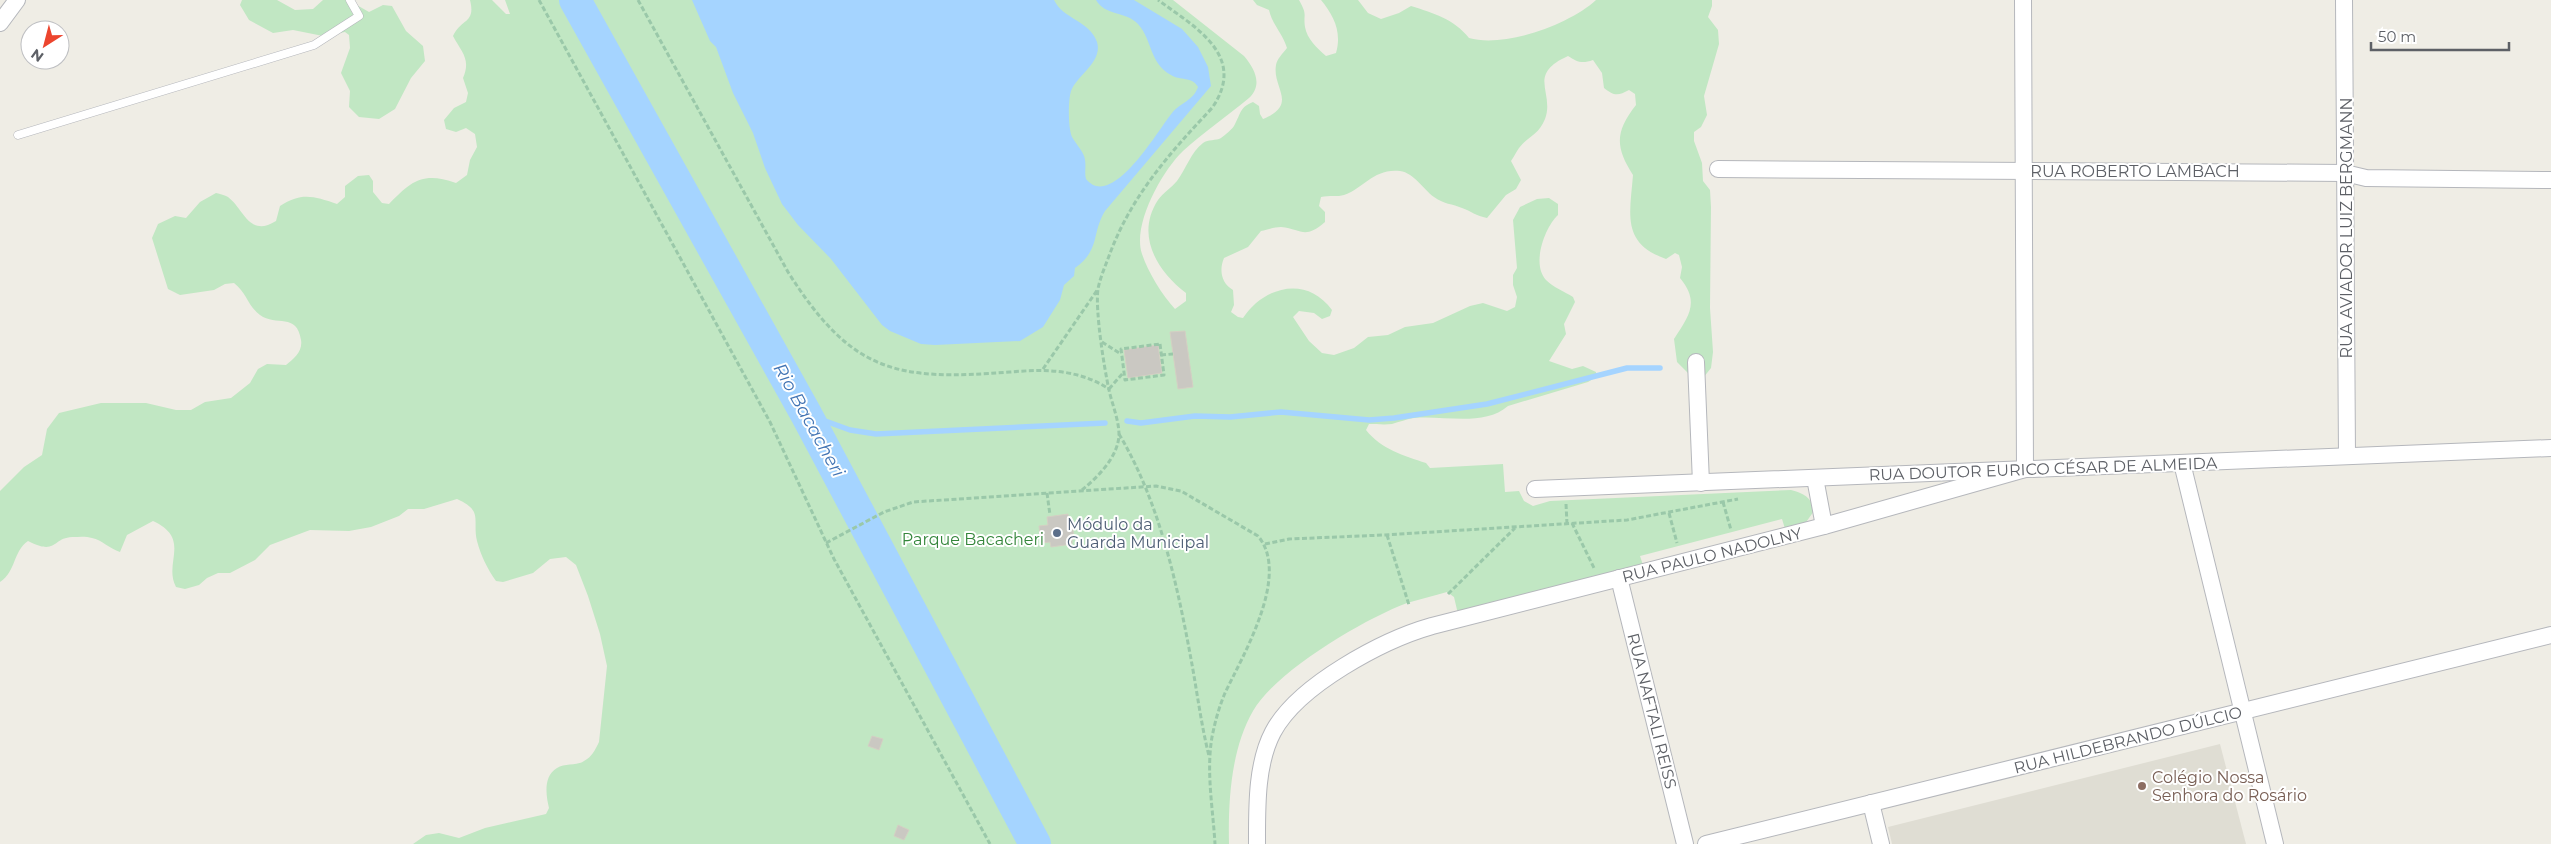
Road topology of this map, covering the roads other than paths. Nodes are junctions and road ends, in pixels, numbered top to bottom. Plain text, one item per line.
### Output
1 (17, 0) edge
2 (350, 0) edge
3 (2023, 0) edge
4 (2344, 0) edge
5 (0, 23) edge
6 (18, 135) dead end
7 (1718, 169) dead end
8 (2024, 171) junction
9 (2345, 173) junction
10 (2551, 180) edge
11 (1696, 362) dead end
12 (2551, 448) edge
13 (2347, 456) junction
14 (2182, 463) junction
15 (2025, 469) junction
16 (1815, 478) junction
17 (1701, 482) junction
18 (1535, 489) dead end
19 (1824, 526) junction
20 (1619, 578) junction
21 (2551, 635) edge
22 (2243, 712) junction
23 (1871, 803) junction
24 (1257, 844) edge
25 (1685, 844) edge
26 (1706, 844) edge
27 (1881, 844) edge
28 (2275, 844) edge

1 - 5 street
2 - 6 lane
3 - 8 street
4 - 9 street, RUA AVIADOR LUIZ BERGMANN
7 - 8 street, RUA ROBERTO LAMBACH
8 - 9 street, RUA ROBERTO LAMBACH
8 - 15 street
9 - 10 street, RUA ROBERTO LAMBACH
9 - 13 street, RUA AVIADOR LUIZ BERGMANN
11 - 17 street
12 - 13 street, RUA DOUTOR EURICO CÉSAR DE ALMEIDA
13 - 14 street, RUA DOUTOR EURICO CÉSAR DE ALMEIDA
14 - 15 street, RUA DOUTOR EURICO CÉSAR DE ALMEIDA
14 - 22 street
15 - 16 street, RUA DOUTOR EURICO CÉSAR DE ALMEIDA
15 - 19 street, RUA PAULO NADOLNY
16 - 17 street, RUA DOUTOR EURICO CÉSAR DE ALMEIDA
16 - 19 street
17 - 18 street, RUA DOUTOR EURICO CÉSAR DE ALMEIDA
19 - 20 street, RUA PAULO NADOLNY
20 - 24 street, RUA PAULO NADOLNY
20 - 25 street, RUA NAFTALI REISS
21 - 22 street, RUA HILDEBRANDO DÚLCIO
22 - 23 street, RUA HILDEBRANDO DÚLCIO
22 - 28 street
23 - 26 street, RUA HILDEBRANDO DÚLCIO
23 - 27 street

